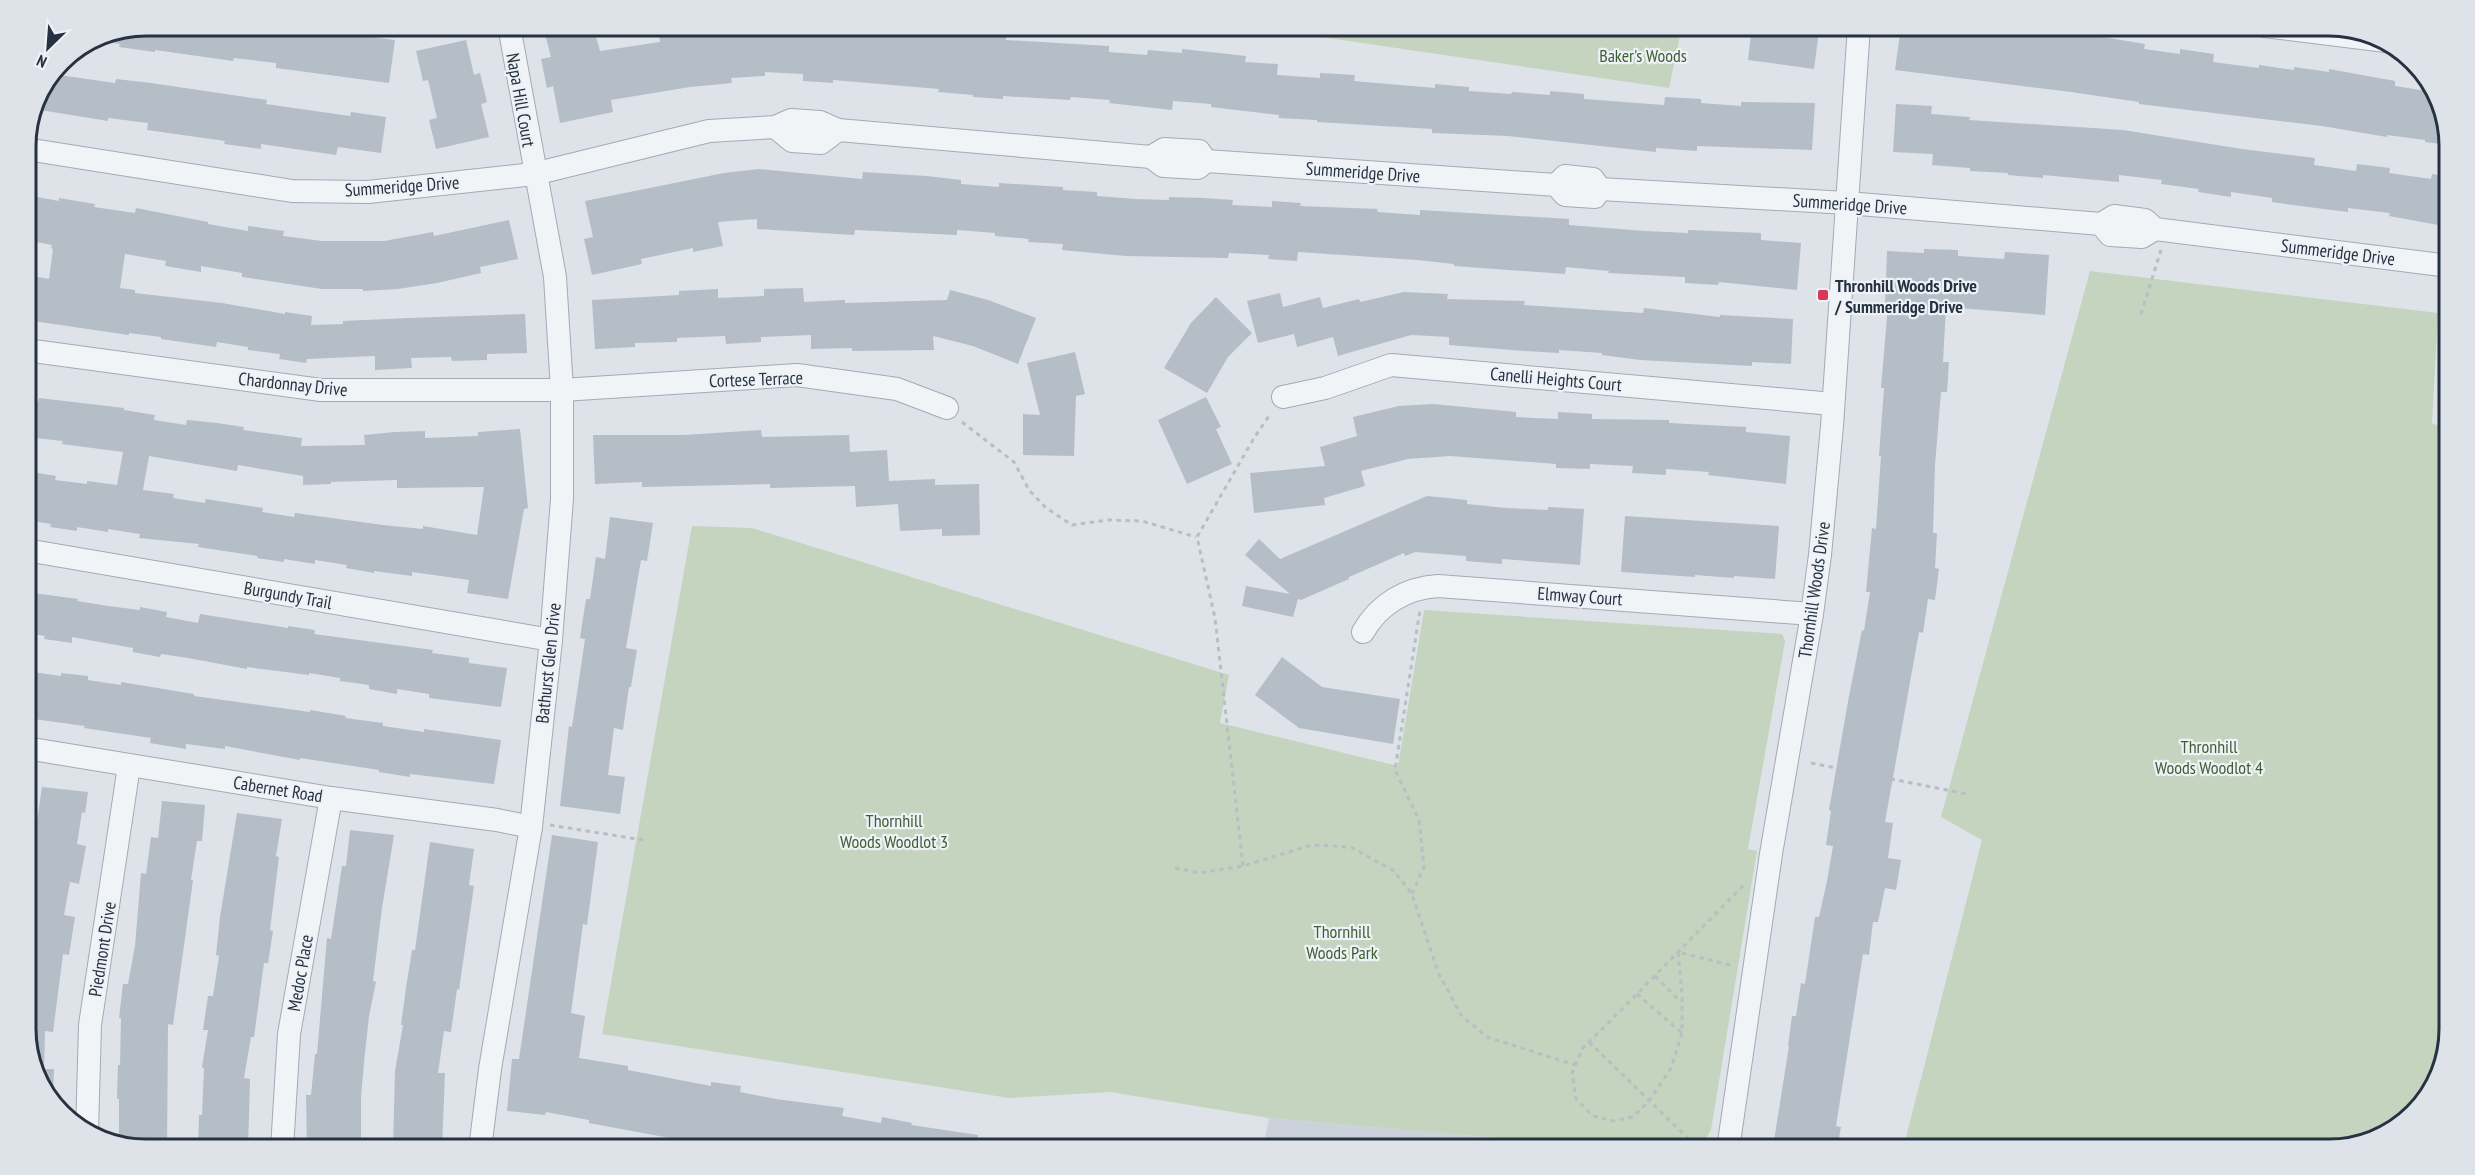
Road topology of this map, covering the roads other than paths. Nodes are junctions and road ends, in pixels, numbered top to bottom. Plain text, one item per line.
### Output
1 (510, 36) edge
2 (1858, 36) edge
3 (36, 150) edge
4 (534, 174) junction
5 (1847, 203) junction
6 (2439, 265) edge
7 (36, 351) edge
8 (562, 390) junction
9 (1283, 397) road end
10 (1833, 404) junction
11 (947, 408) road end
12 (36, 552) edge
13 (1812, 614) junction
14 (1363, 632) dead end
15 (551, 640) junction
16 (36, 750) edge
17 (129, 766) junction
18 (331, 798) junction
19 (531, 826) junction
20 (87, 1121) edge
21 (283, 1139) edge
22 (481, 1139) edge
23 (1729, 1139) edge

1 - 4 street, Napa Hill Court
2 - 5 street, Thornhill Woods Drive
3 - 4 street, Summeridge Drive
4 - 5 street, Summeridge Drive
4 - 8 street, Bathurst Glen Drive
5 - 6 street, Summeridge Drive
5 - 10 street, Thornhill Woods Drive
7 - 8 street, Chardonnay Drive
8 - 11 street, Cortese Terrace
8 - 15 street, Bathurst Glen Drive
9 - 10 street, Canelli Heights Court
10 - 13 street, Thornhill Woods Drive
12 - 15 street, Burgundy Trail
13 - 14 street, Elmway Court
13 - 23 street, Thornhill Woods Drive
15 - 19 street, Bathurst Glen Drive
16 - 17 street, Cabernet Road
17 - 18 street, Cabernet Road
17 - 20 street, Piedmont Drive
18 - 19 street, Cabernet Road
18 - 21 street, Medoc Place
19 - 22 street, Bathurst Glen Drive

